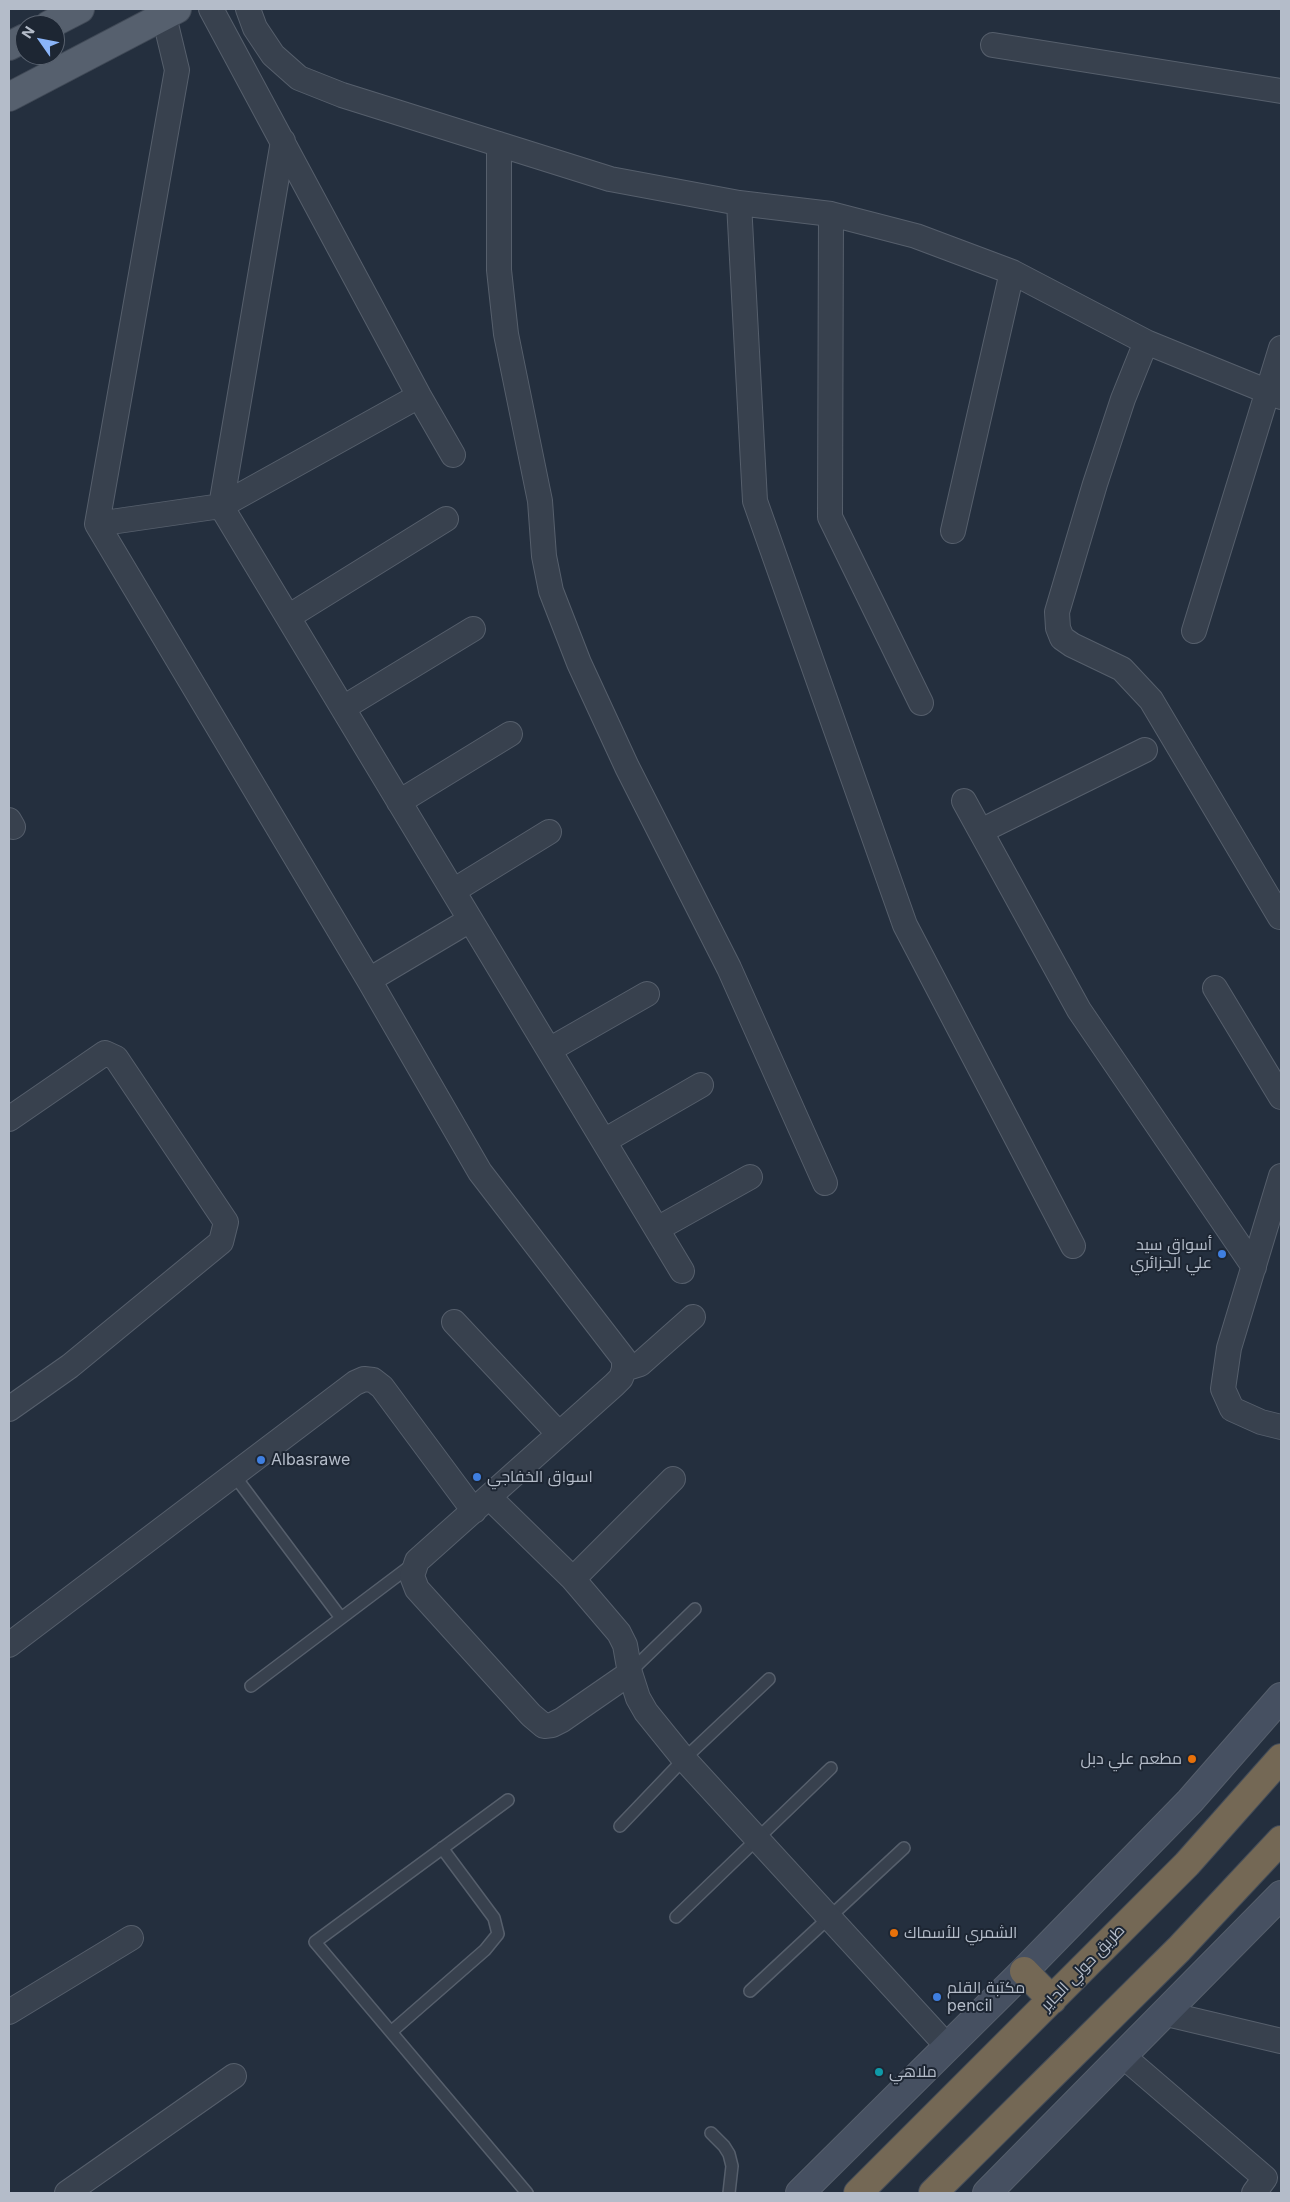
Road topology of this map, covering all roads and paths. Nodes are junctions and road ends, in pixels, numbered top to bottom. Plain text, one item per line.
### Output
1 (80, 9) edge
2 (211, 9) edge
3 (248, 9) edge
4 (172, 11) edge
5 (65, 17) edge
6 (993, 45) dead end
7 (1281, 90) edge
8 (9, 97) edge
9 (283, 142) junction
10 (500, 144) junction
11 (740, 203) junction
12 (831, 214) junction
13 (1012, 272) junction
14 (1146, 342) junction
15 (1281, 348) edge
16 (1274, 394) edge
17 (419, 396) junction
18 (453, 455) dead end
19 (221, 506) junction
20 (446, 519) dead end
21 (97, 524) junction
22 (953, 532) dead end
23 (288, 617) junction
24 (473, 630) dead end
25 (1194, 631) dead end
26 (920, 703) dead end
27 (343, 708) junction
28 (510, 734) dead end
29 (1145, 750) dead end
30 (964, 801) dead end
31 (399, 802) junction
32 (981, 831) junction
33 (550, 832) dead end
34 (453, 891) junction
35 (1280, 917) dead end
36 (470, 920) junction
37 (369, 980) junction
38 (1215, 988) dead end
39 (646, 994) dead end
40 (549, 1050) junction
41 (701, 1085) dead end
42 (1281, 1097) edge
43 (9, 1119) edge
44 (604, 1142) junction
45 (1281, 1176) edge
46 (750, 1177) dead end
47 (825, 1183) dead end
48 (657, 1229) junction
49 (1073, 1246) dead end
50 (1254, 1267) junction
51 (682, 1271) dead end
52 (693, 1318) dead end
53 (454, 1322) dead end
54 (624, 1369) junction
55 (9, 1410) edge
56 (1281, 1427) edge
57 (560, 1434) junction
58 (234, 1475) junction
59 (673, 1479) dead end
60 (481, 1504) junction
61 (417, 1561) junction
62 (572, 1579) junction
63 (695, 1609) dead end
64 (341, 1618) junction
65 (9, 1645) edge
66 (630, 1673) junction
67 (769, 1679) dead end
68 (250, 1686) dead end
69 (1281, 1697) edge
70 (1281, 1758) edge
71 (684, 1759) junction
72 (831, 1768) dead end
73 (508, 1800) dead end
74 (620, 1826) dead end
75 (758, 1839) junction
76 (1281, 1840) edge
77 (442, 1848) junction
78 (904, 1848) dead end
79 (1281, 1895) edge
80 (676, 1917) dead end
81 (829, 1917) junction
82 (131, 1938) dead end
83 (1024, 1972) junction
84 (750, 1991) dead end
85 (1052, 2000) junction
86 (9, 2012) edge
87 (1162, 2013) junction
88 (391, 2032) junction
89 (1281, 2041) edge
90 (948, 2046) junction
91 (1123, 2056) junction
92 (234, 2076) dead end
93 (711, 2133) dead end
94 (997, 2190) edge
95 (67, 2193) edge
96 (527, 2193) edge
97 (729, 2193) edge
98 (800, 2193) edge
99 (858, 2193) edge
100 (933, 2193) edge
101 (1254, 2193) edge

1 - 5 main road
2 - 9 street
3 - 10 street
4 - 8 main road
4 - 21 street
6 - 7 street
9 - 17 street
9 - 19 street
10 - 11 street
10 - 47 street
11 - 12 street
11 - 49 street
12 - 13 street
12 - 26 street
13 - 14 street
13 - 22 street
14 - 16 street
14 - 35 street
15 - 16 street
16 - 25 street
17 - 18 street
17 - 19 street
19 - 21 street
19 - 23 street
20 - 23 street
21 - 37 street
23 - 27 street
24 - 27 street
27 - 31 street
28 - 31 street
29 - 32 street
30 - 32 street
31 - 34 street
32 - 50 street
33 - 34 street
34 - 36 street
36 - 37 street
36 - 40 street
37 - 54 street
38 - 42 street
39 - 40 street
40 - 44 street
41 - 44 street
43 - 55 street
44 - 48 street
45 - 50 street
46 - 48 street
48 - 51 street
50 - 56 street
52 - 54 street
53 - 57 street
54 - 57 street
57 - 60 street
58 - 60 street
58 - 64 lane
58 - 65 street
59 - 62 street
60 - 61 street
60 - 62 street
61 - 64 lane
61 - 66 street
62 - 66 street
63 - 66 lane
64 - 68 lane
66 - 71 street
67 - 71 lane
69 - 83 main road
70 - 85 highway, طريق حولي الجاير
71 - 74 lane
71 - 75 street
72 - 75 lane
73 - 77 lane
75 - 80 lane
75 - 81 street
76 - 100 highway
77 - 88 lane
77 - 88 lane
78 - 81 lane
79 - 87 main road
81 - 84 lane
81 - 90 street
82 - 86 street
83 - 85 highway
83 - 90 main road
85 - 99 highway, طريق حولي الجاير
87 - 89 street
87 - 91 main road
88 - 96 lane
90 - 98 main road
91 - 94 main road
91 - 101 street
92 - 95 street
93 - 97 lane

